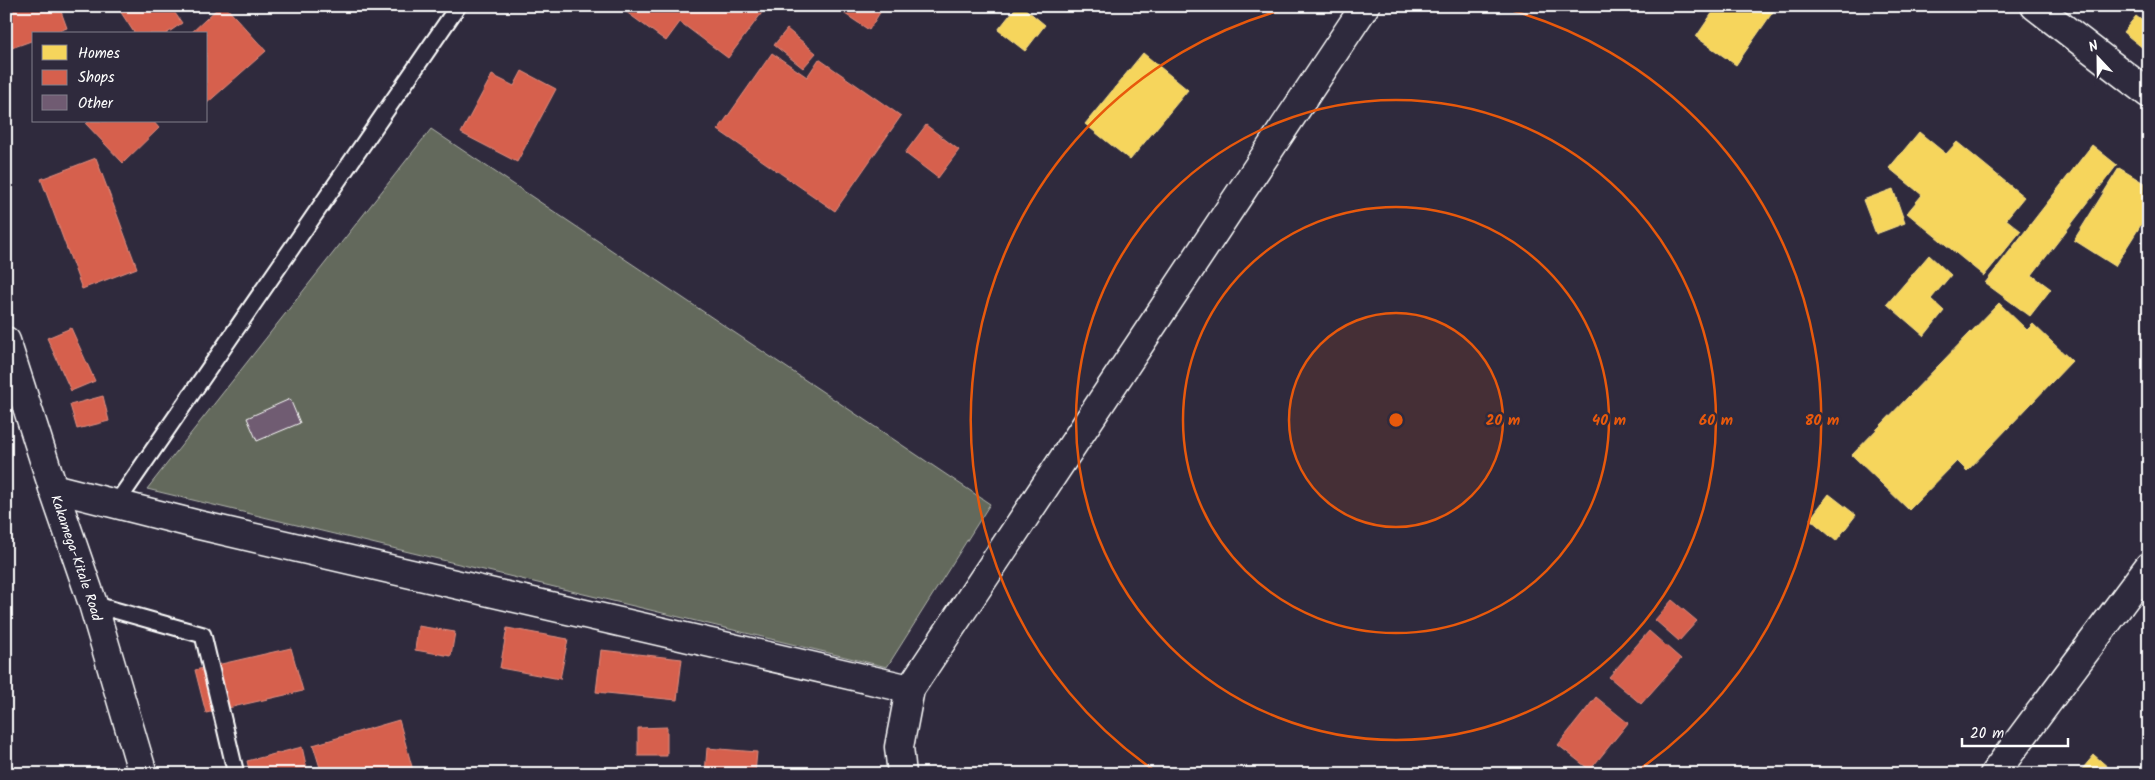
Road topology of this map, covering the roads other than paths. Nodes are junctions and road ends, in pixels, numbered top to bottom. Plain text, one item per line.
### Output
1 (458, 6) edge
2 (1365, 6) edge
3 (2035, 6) edge
4 (2149, 94) edge
5 (6, 341) edge
6 (53, 488) junction
7 (116, 504) junction
8 (2149, 566) edge
9 (93, 604) junction
10 (910, 689) junction
11 (142, 774) edge
12 (236, 774) edge
13 (902, 774) edge
14 (1994, 774) edge

1 - 7 lane
2 - 10 main road
3 - 4 main road
5 - 6 main road, Kakamega-Kitale Road
6 - 7 main road
6 - 9 main road, Kakamega-Kitale Road
7 - 10 main road
8 - 14 main road
9 - 11 main road, Kakamega-Kitale Road
9 - 12 lane
10 - 13 main road

